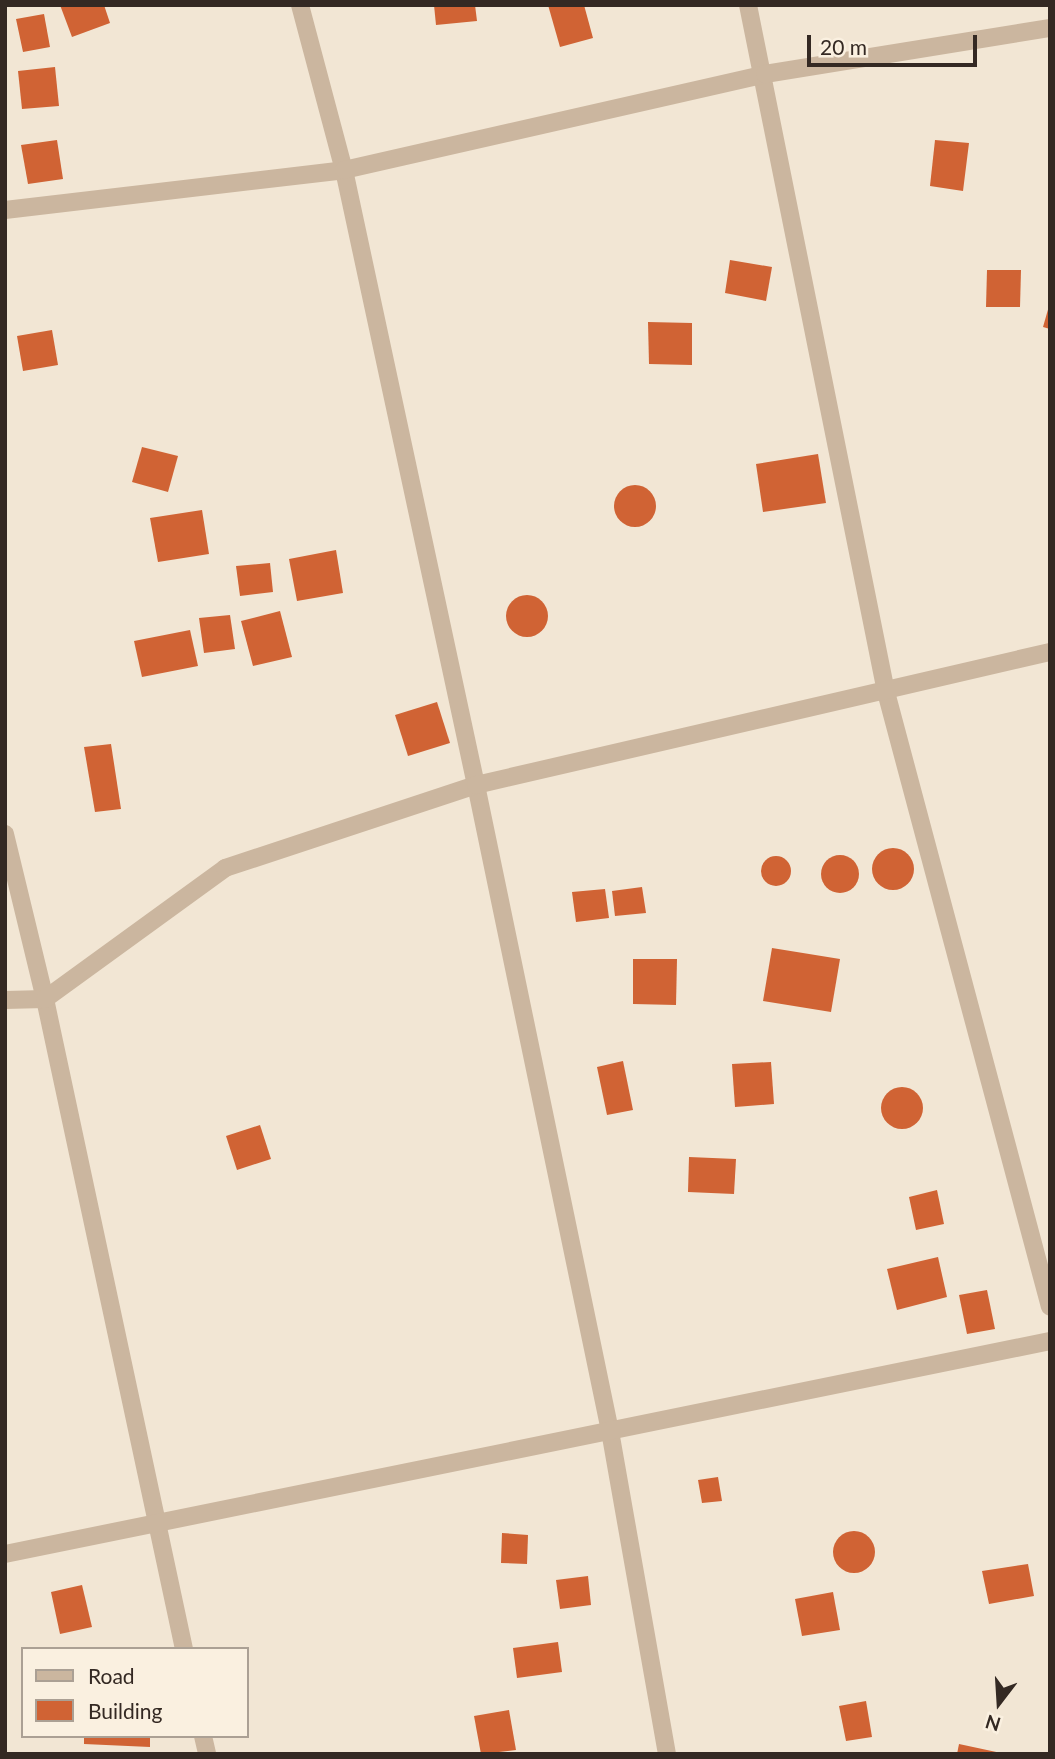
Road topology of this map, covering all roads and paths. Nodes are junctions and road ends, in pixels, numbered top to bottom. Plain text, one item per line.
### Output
1 (300, 5) edge
2 (748, 5) edge
3 (1050, 28) edge
4 (765, 74) junction
5 (344, 170) junction
6 (5, 210) edge
7 (1050, 652) edge
8 (886, 692) junction
9 (476, 785) junction
10 (5, 834) edge
11 (45, 999) junction
12 (5, 1000) edge
13 (1050, 1307) edge
14 (1050, 1341) edge
15 (610, 1431) junction
16 (157, 1522) junction
17 (5, 1554) edge
18 (184, 1647) edge
19 (667, 1754) edge

1 - 5 street
2 - 4 street
3 - 4 street
4 - 5 street
4 - 8 street
5 - 6 street
5 - 9 street
7 - 8 street
8 - 9 street
8 - 13 street
9 - 11 street
9 - 15 street
10 - 11 street
11 - 12 street
11 - 16 street
14 - 15 street
15 - 16 street
15 - 19 street
16 - 17 street
16 - 18 street

